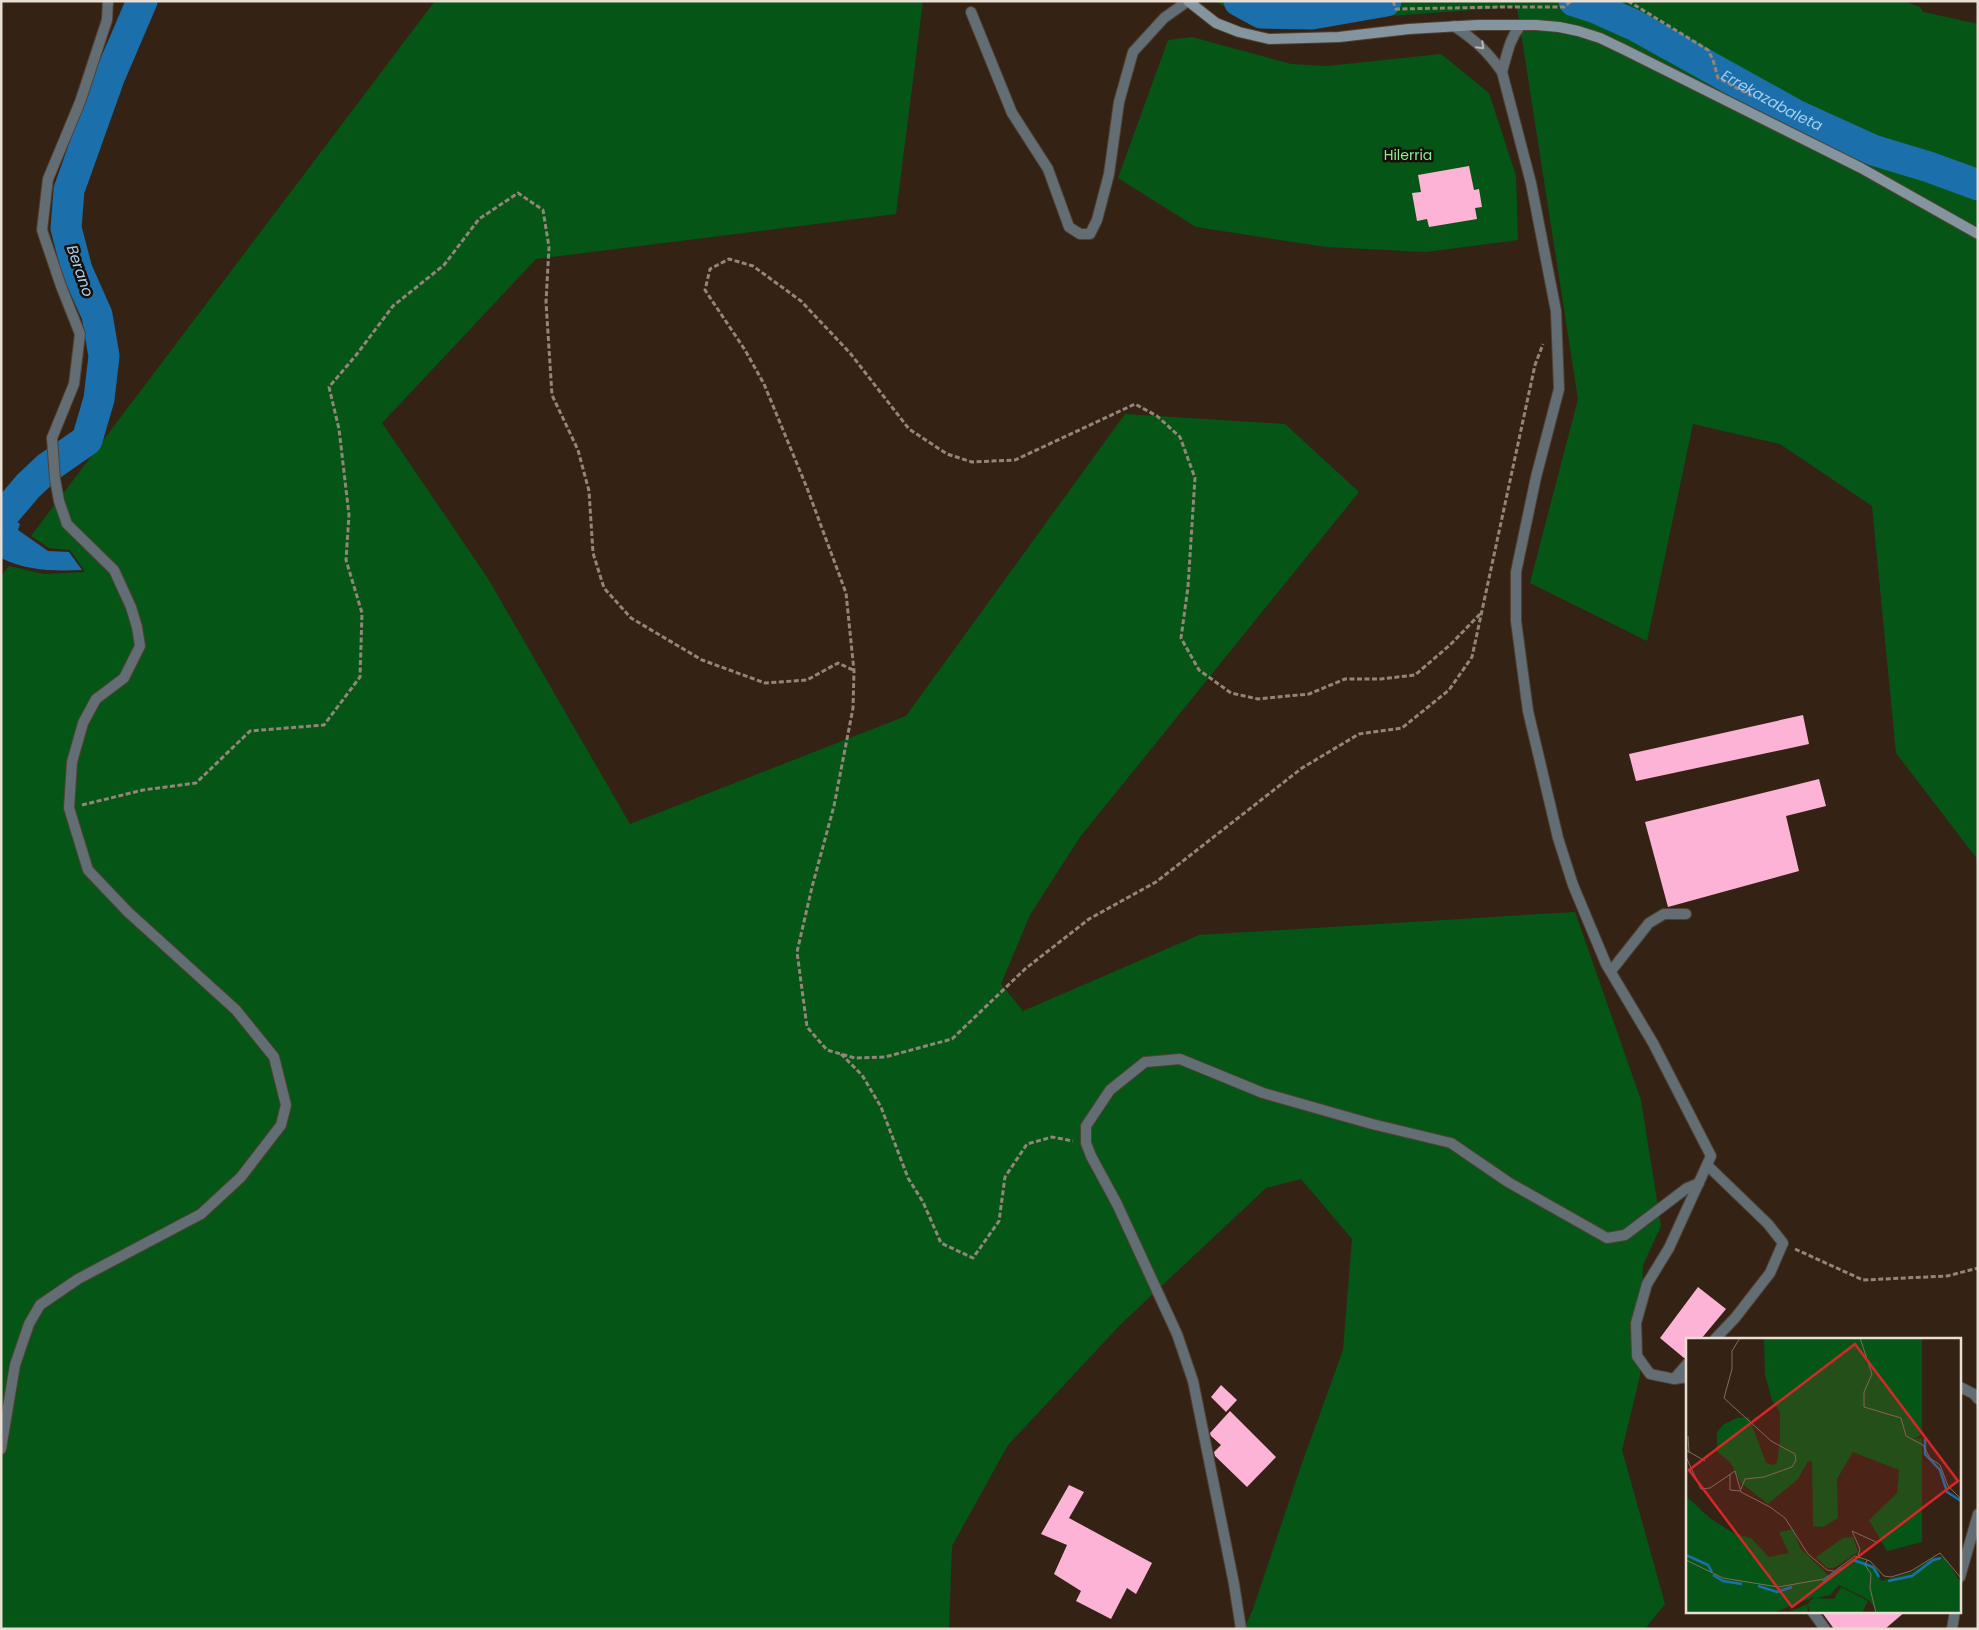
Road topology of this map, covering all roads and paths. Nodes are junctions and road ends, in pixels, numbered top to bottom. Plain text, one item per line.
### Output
1 (108, 1) edge
2 (1188, 1) edge
3 (1393, 1) edge
4 (1571, 1) edge
5 (1628, 1) edge
6 (971, 12) dead end
7 (1520, 25) junction
8 (1454, 26) junction
9 (1502, 72) junction
10 (1718, 78) dead end
11 (1978, 234) edge
12 (1545, 338) dead end
13 (1480, 614) junction
14 (854, 670) junction
15 (70, 808) junction
16 (1686, 914) dead end
17 (1611, 971) junction
18 (840, 1053) junction
19 (1086, 1143) junction
20 (1707, 1165) junction
21 (1699, 1183) junction
22 (1783, 1244) junction
23 (1978, 1268) edge
24 (1716, 1338) edge
25 (1686, 1366) edge
26 (1686, 1377) edge
27 (1674, 1380) junction
28 (1962, 1388) edge
29 (1978, 1399) edge
30 (1, 1449) edge
31 (1978, 1514) edge
32 (1962, 1569) edge
33 (1813, 1612) edge
34 (1955, 1612) edge
35 (1241, 1629) edge
36 (1825, 1629) edge
37 (1952, 1629) edge

1 - 15 street
2 - 6 street
2 - 8 main road
3 - 4 path
5 - 10 path
7 - 8 main road
7 - 9 street
7 - 11 main road
8 -> 9 street
9 - 17 street
12 - 13 path
13 - 14 path
13 - 18 path
14 - 15 path
14 - 18 path
15 - 30 street
16 - 17 street
17 - 20 street
18 - 19 path
19 - 21 street
19 - 35 street
20 - 21 street
20 - 22 street
21 - 27 street
22 - 23 path
22 - 24 street
25 - 27 street
26 - 27 street
28 - 29 street
31 - 32 street
33 - 36 street
34 - 37 street

